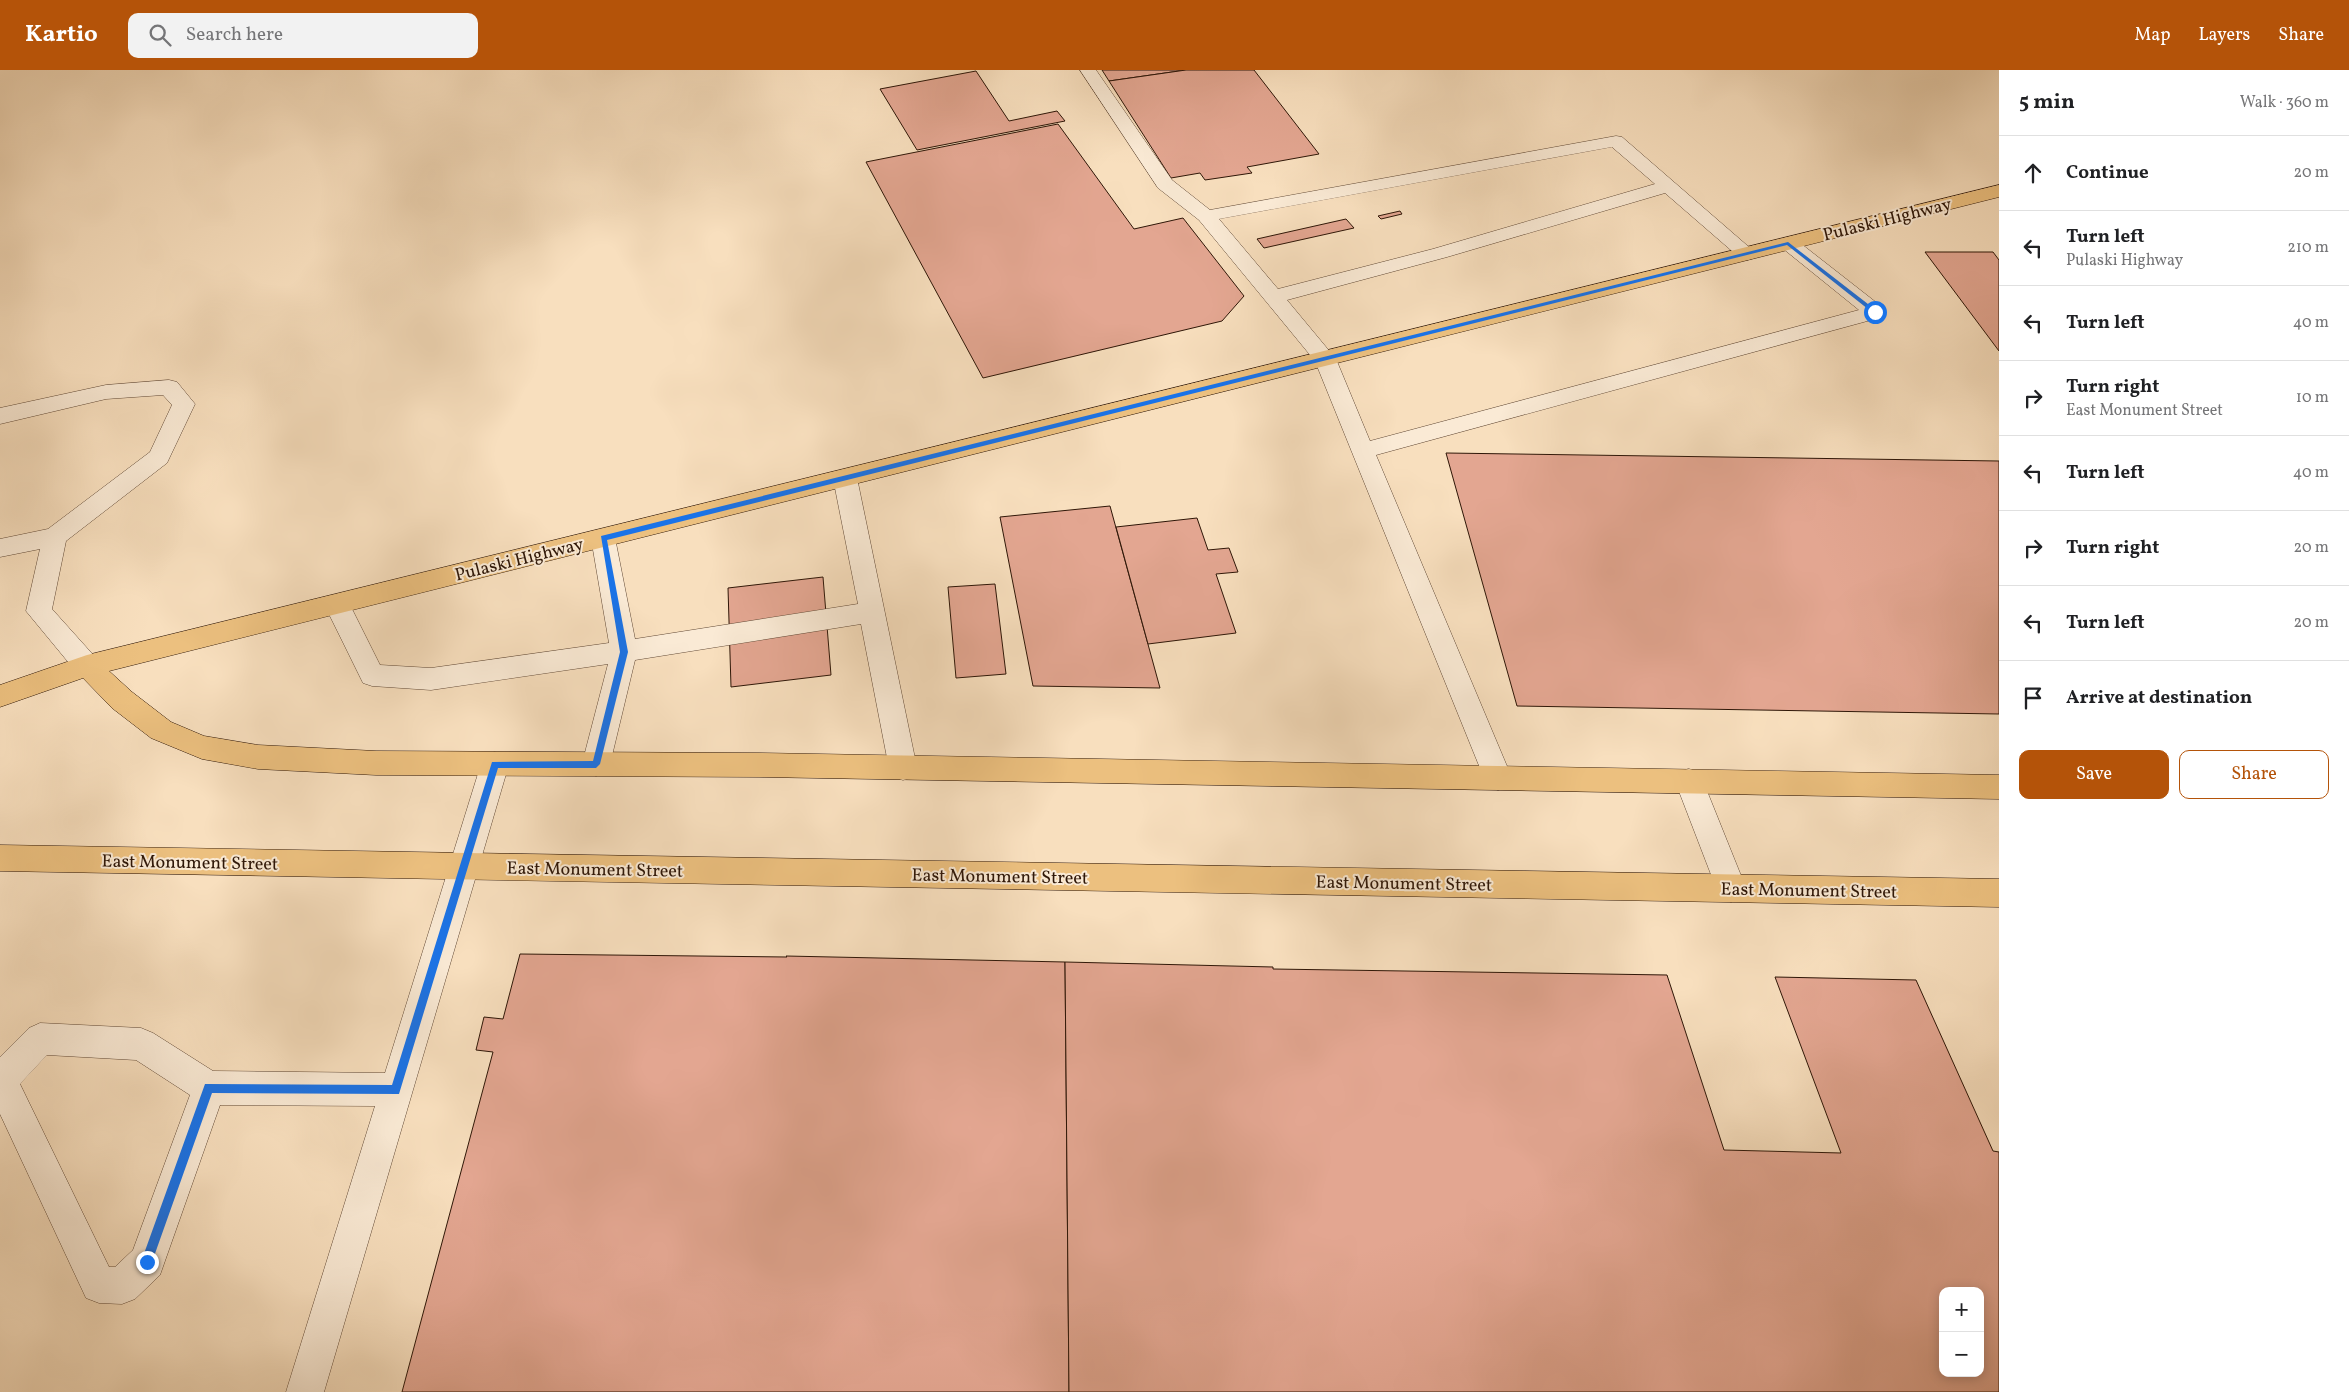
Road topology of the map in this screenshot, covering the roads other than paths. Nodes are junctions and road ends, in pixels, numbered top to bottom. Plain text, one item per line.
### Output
1 (1088, 70) edge
2 (1668, 186) junction
3 (1999, 191) edge
4 (1206, 216) junction
5 (1788, 243) junction
6 (1747, 254) junction
7 (1274, 297) junction
8 (1325, 359) junction
9 (0, 416) edge
10 (1363, 451) junction
11 (845, 478) junction
12 (55, 537) junction
13 (603, 538) junction
14 (0, 548) edge
15 (337, 604) junction
16 (871, 612) junction
17 (624, 652) junction
18 (87, 666) junction
19 (0, 676) edge
20 (0, 696) edge
21 (495, 764) junction
22 (596, 764) junction
23 (902, 768) junction
24 (1498, 778) junction
25 (1689, 781) junction
26 (1999, 787) edge
27 (0, 858) edge
28 (464, 866) junction
29 (1731, 888) junction
30 (1999, 893) edge
31 (209, 1088) junction
32 (395, 1090) junction
33 (305, 1392) edge

1 - 4 lane
2 - 4 lane
2 - 6 lane
2 - 7 lane
3 - 5 main road, Pulaski Highway
4 - 7 lane
5 - 6 main road, Pulaski Highway
5 - 10 lane
6 - 8 main road, Pulaski Highway
7 - 8 lane
8 - 10 lane
8 - 11 main road, Pulaski Highway
9 - 12 lane
10 - 24 lane
11 - 13 main road, Pulaski Highway
11 - 16 lane
12 - 14 lane
12 - 18 lane
13 - 15 main road, Pulaski Highway
13 - 17 lane
15 - 17 lane
15 - 18 main road, Pulaski Highway
16 - 17 lane
16 - 23 lane
17 - 22 lane
18 - 19 main road, Pulaski Highway
18 - 20 main road, Pulaski Highway
18 - 21 main road
21 - 22 main road
21 - 28 lane
22 - 23 main road
23 - 24 main road
24 - 25 main road
25 - 26 main road
25 - 29 lane
27 - 28 main road, East Monument Street
28 - 29 main road, East Monument Street
28 - 32 lane
29 - 30 main road, East Monument Street
31 - 31 lane
31 - 32 lane
32 - 33 lane

